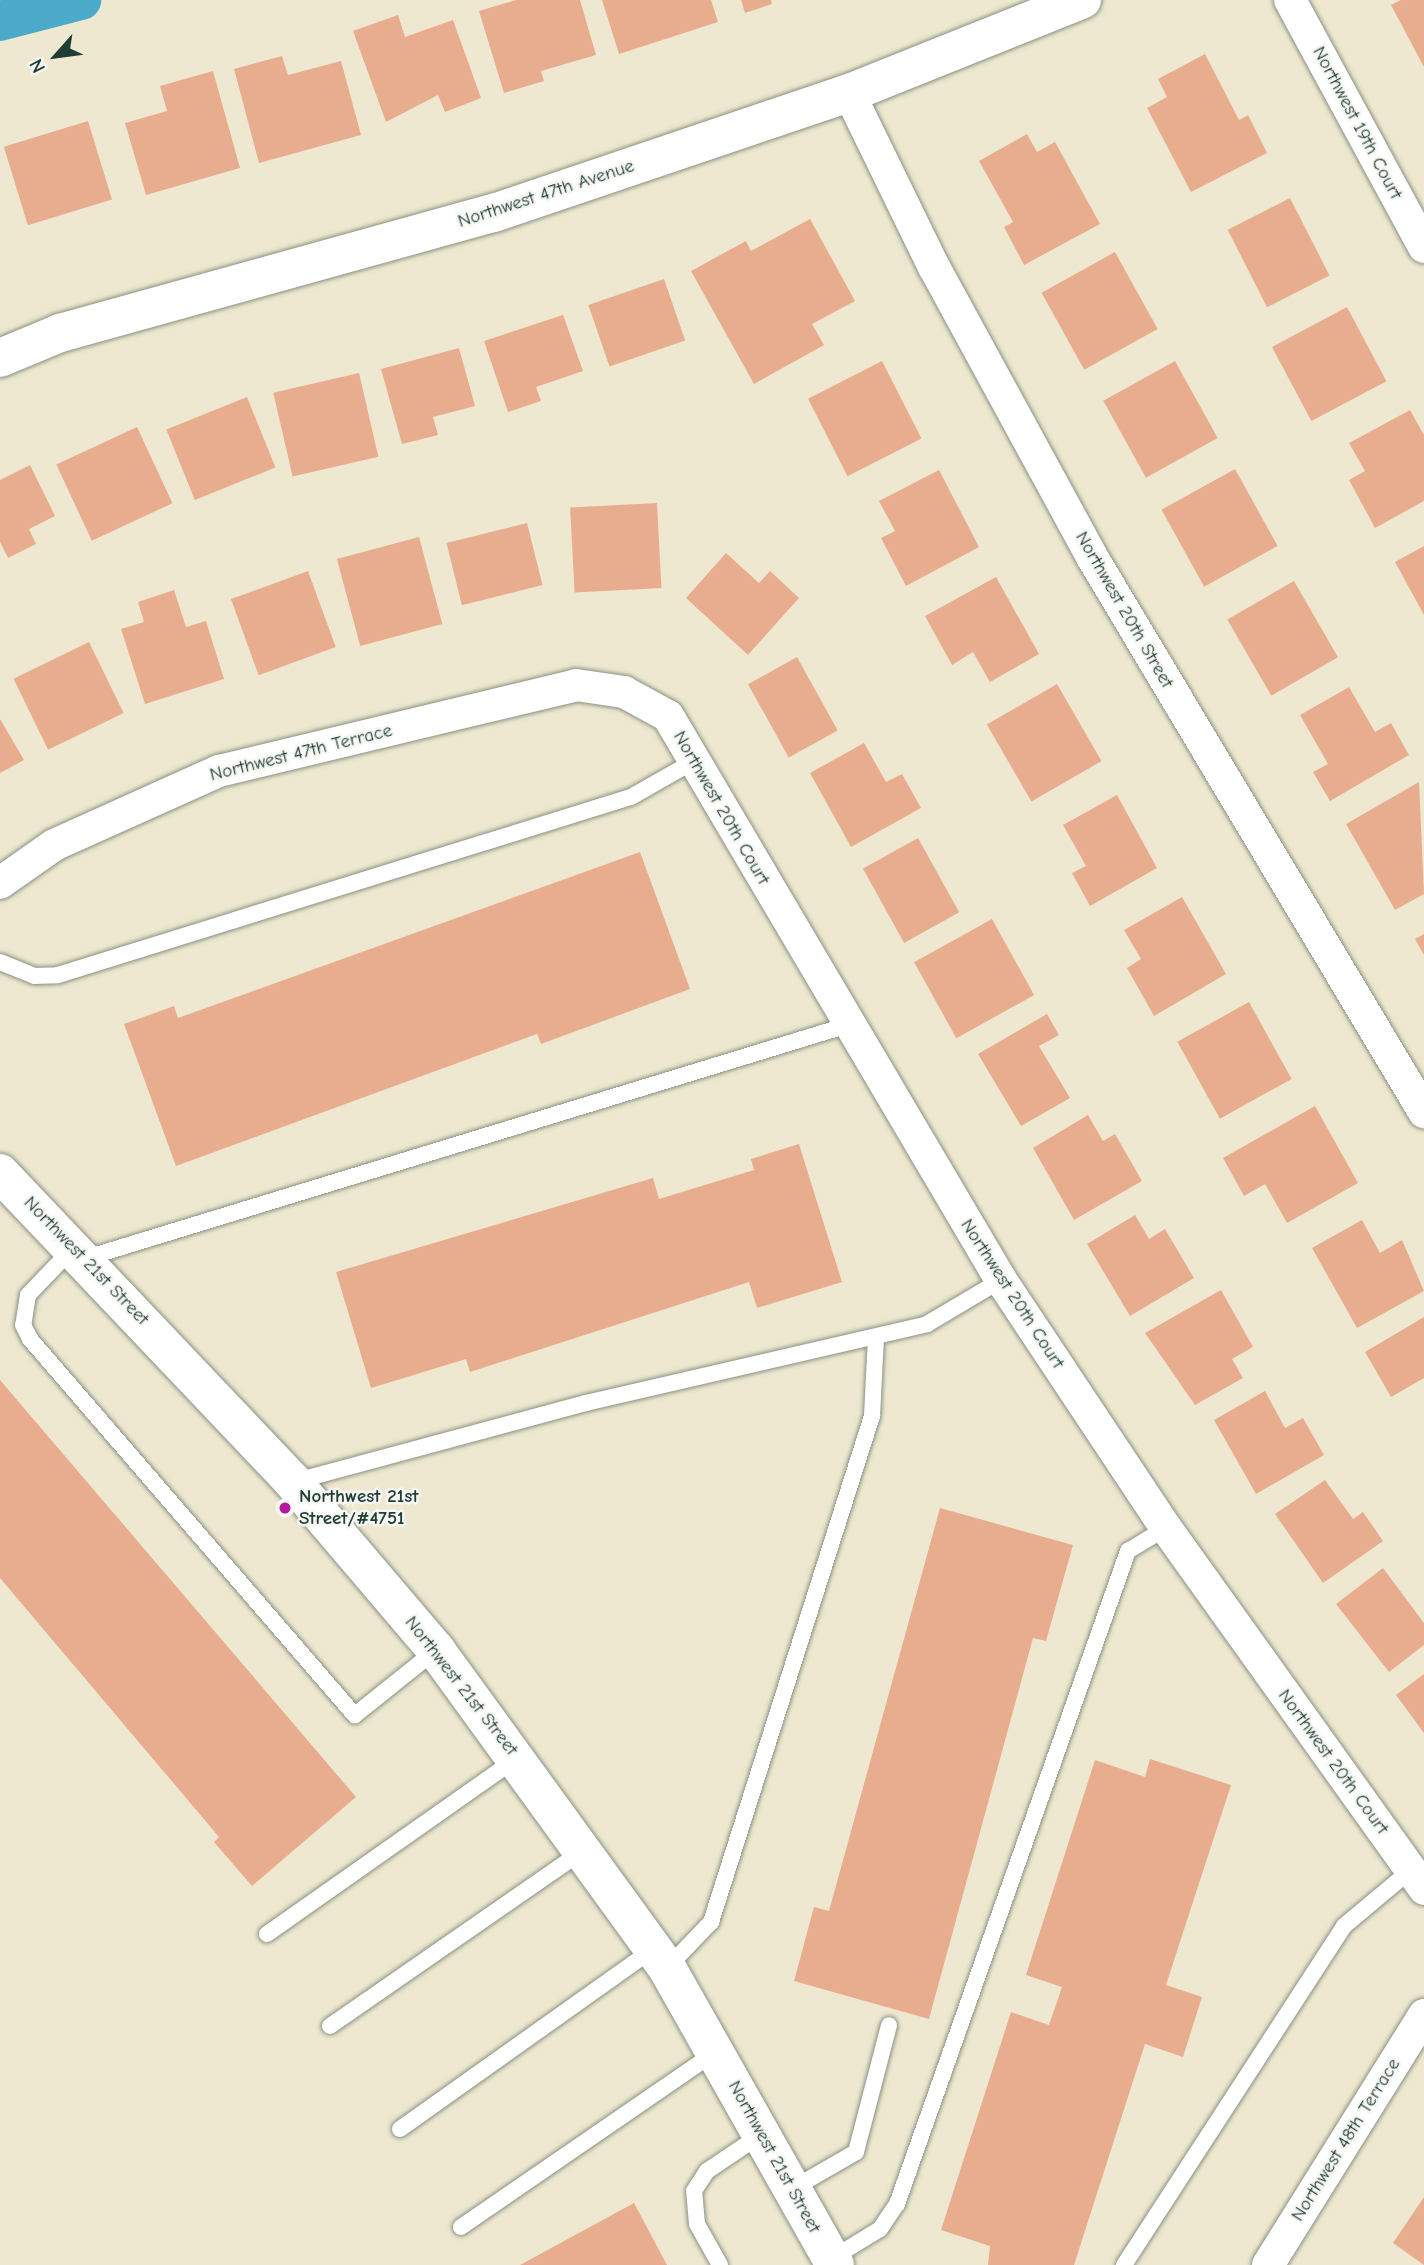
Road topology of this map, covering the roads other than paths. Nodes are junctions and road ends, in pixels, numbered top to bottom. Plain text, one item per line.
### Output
1 (1082, 0) edge
2 (1290, 0) edge
3 (849, 93) junction
4 (1424, 247) edge
5 (0, 358) edge
6 (624, 692) joint
7 (694, 761) junction
8 (0, 883) edge
9 (0, 962) edge
10 (848, 1025) junction
11 (1424, 1112) edge
12 (0, 1173) edge
13 (80, 1252) junction
14 (1001, 1280) junction
15 (876, 1337) junction
16 (293, 1482) junction
17 (1166, 1528) junction
18 (436, 1650) junction
19 (517, 1758) junction
20 (583, 1851) junction
21 (1418, 1880) edge
22 (267, 1934) dead end
23 (660, 1959) junction
24 (1424, 2015) edge
25 (889, 2025) dead end
26 (330, 2026) dead end
27 (716, 2052) junction
28 (400, 2129) dead end
29 (759, 2136) junction
30 (792, 2189) junction
31 (461, 2227) dead end
32 (833, 2262) edge
33 (720, 2265) edge
34 (1124, 2265) edge
35 (1268, 2265) edge

1 - 3 street, Northwest 47th Avenue
2 - 4 street, Northwest 19th Court
3 - 5 street, Northwest 47th Avenue
3 - 11 street, Northwest 20th Street
6 - 7 street, Northwest 20th Court
6 - 8 street, Northwest 47th Terrace
7 - 9 lane
7 - 10 street, Northwest 20th Court
10 - 13 lane
10 - 14 street, Northwest 20th Court
12 - 13 street, Northwest 21st Street
13 - 16 street, Northwest 21st Street
13 - 18 lane
14 - 15 lane
14 - 17 street, Northwest 20th Court
15 - 16 lane
15 - 23 lane
16 - 18 street, Northwest 21st Street
17 - 21 street, Northwest 20th Court
17 - 32 lane
18 - 19 street, Northwest 21st Street
19 - 20 street, Northwest 21st Street
19 - 22 lane
20 - 23 street, Northwest 21st Street
20 - 26 lane
21 - 34 lane
23 - 27 street, Northwest 21st Street
23 - 28 lane
24 - 35 street, Northwest 48th Terrace
25 - 30 lane
27 - 29 street, Northwest 21st Street
27 - 31 lane
29 - 30 street, Northwest 21st Street
29 - 33 lane
30 - 32 street, Northwest 21st Street

